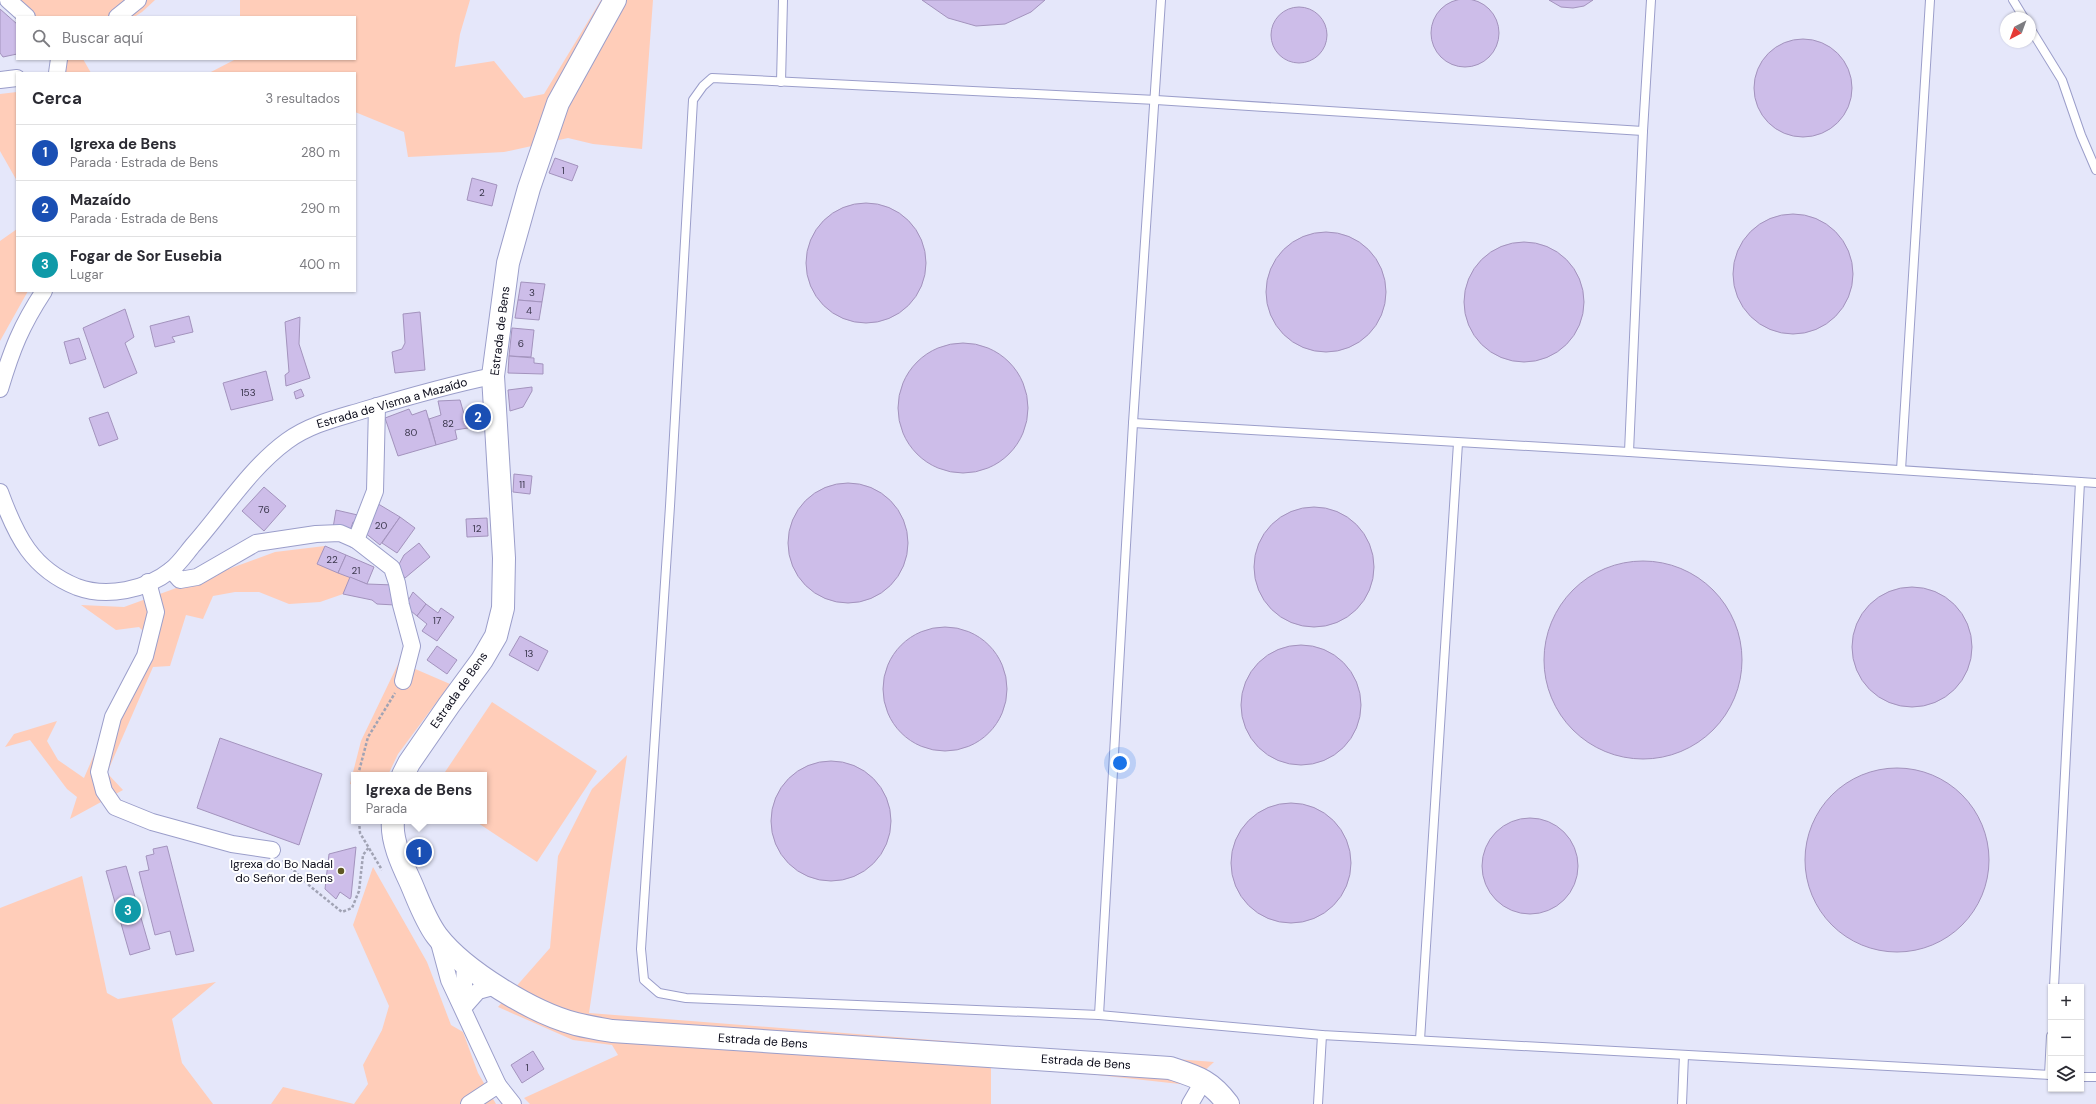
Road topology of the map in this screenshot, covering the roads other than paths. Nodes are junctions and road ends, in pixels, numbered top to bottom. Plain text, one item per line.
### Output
1 (8, 0) edge
2 (138, 0) edge
3 (615, 0) edge
4 (783, 0) edge
5 (1161, 0) edge
6 (1651, 0) edge
7 (1930, 0) edge
8 (2013, 0) edge
9 (2020, 12) edge
10 (26, 16) edge
11 (117, 16) edge
12 (2036, 38) edge
13 (58, 60) edge
14 (57, 72) edge
15 (16, 78) edge
16 (0, 80) edge
17 (781, 82) junction
18 (1156, 100) junction
19 (1643, 131) junction
20 (2096, 170) edge
21 (43, 292) edge
22 (493, 376) junction
23 (0, 389) edge
24 (377, 406) junction
25 (1133, 423) junction
26 (1458, 443) junction
27 (1629, 452) junction
28 (1900, 470) junction
29 (2080, 482) junction
30 (2096, 482) edge
31 (0, 492) edge
32 (356, 540) junction
33 (171, 570) junction
34 (148, 582) junction
35 (403, 681) road end
36 (404, 772) edge
37 (393, 824) edge
38 (272, 850) road end
39 (437, 936) junction
40 (465, 964) junction
41 (449, 980) junction
42 (2054, 984) edge
43 (496, 986) junction
44 (463, 1008) junction
45 (1098, 1015) junction
46 (1322, 1035) junction
47 (1420, 1040) junction
48 (1684, 1055) junction
49 (2048, 1075) edge
50 (2084, 1077) edge
51 (2096, 1077) edge
52 (1204, 1080) junction
53 (498, 1085) junction
54 (469, 1104) edge
55 (513, 1104) edge
56 (1190, 1104) edge
57 (1228, 1104) edge
58 (1318, 1104) edge
59 (1682, 1104) edge

1 - 10 street
2 - 11 street
3 - 22 street, Estrada de Bens
4 - 17 lane
5 - 18 lane
6 - 19 lane
7 - 28 lane
8 - 9 lane
12 - 20 lane
13 - 14 street
15 - 16 street
17 - 18 lane
17 - 45 lane
18 - 19 lane
18 - 25 lane
19 - 27 lane
21 - 23 street
22 - 24 street, Estrada de Visma a Mazaído
22 - 36 street, Estrada de Bens
24 - 32 street
24 - 33 street, Estrada de Visma a Mazaído
25 - 26 lane
25 - 45 lane
26 - 27 lane
26 - 47 lane
27 - 28 lane
28 - 29 lane
29 - 30 lane
29 - 42 lane
31 - 34 street, Estrada de Visma a Mazaído
32 - 33 street
32 - 35 street
33 - 34 street, Estrada de Visma a Mazaído
34 - 38 street
37 - 39 street, Estrada de Bens
39 - 40 street, Estrada de Bens
39 - 41 street
40 - 41 street
40 - 43 street, Estrada de Bens
40 - 44 street
41 - 44 street
43 - 44 street
43 - 52 street, Estrada de Bens
44 - 53 street
45 - 46 lane
46 - 47 lane
46 - 58 lane
47 - 48 lane
48 - 49 lane
48 - 59 lane
50 - 51 lane
52 - 56 street
52 - 57 street, Estrada de Bens
53 - 54 street
53 - 55 street

